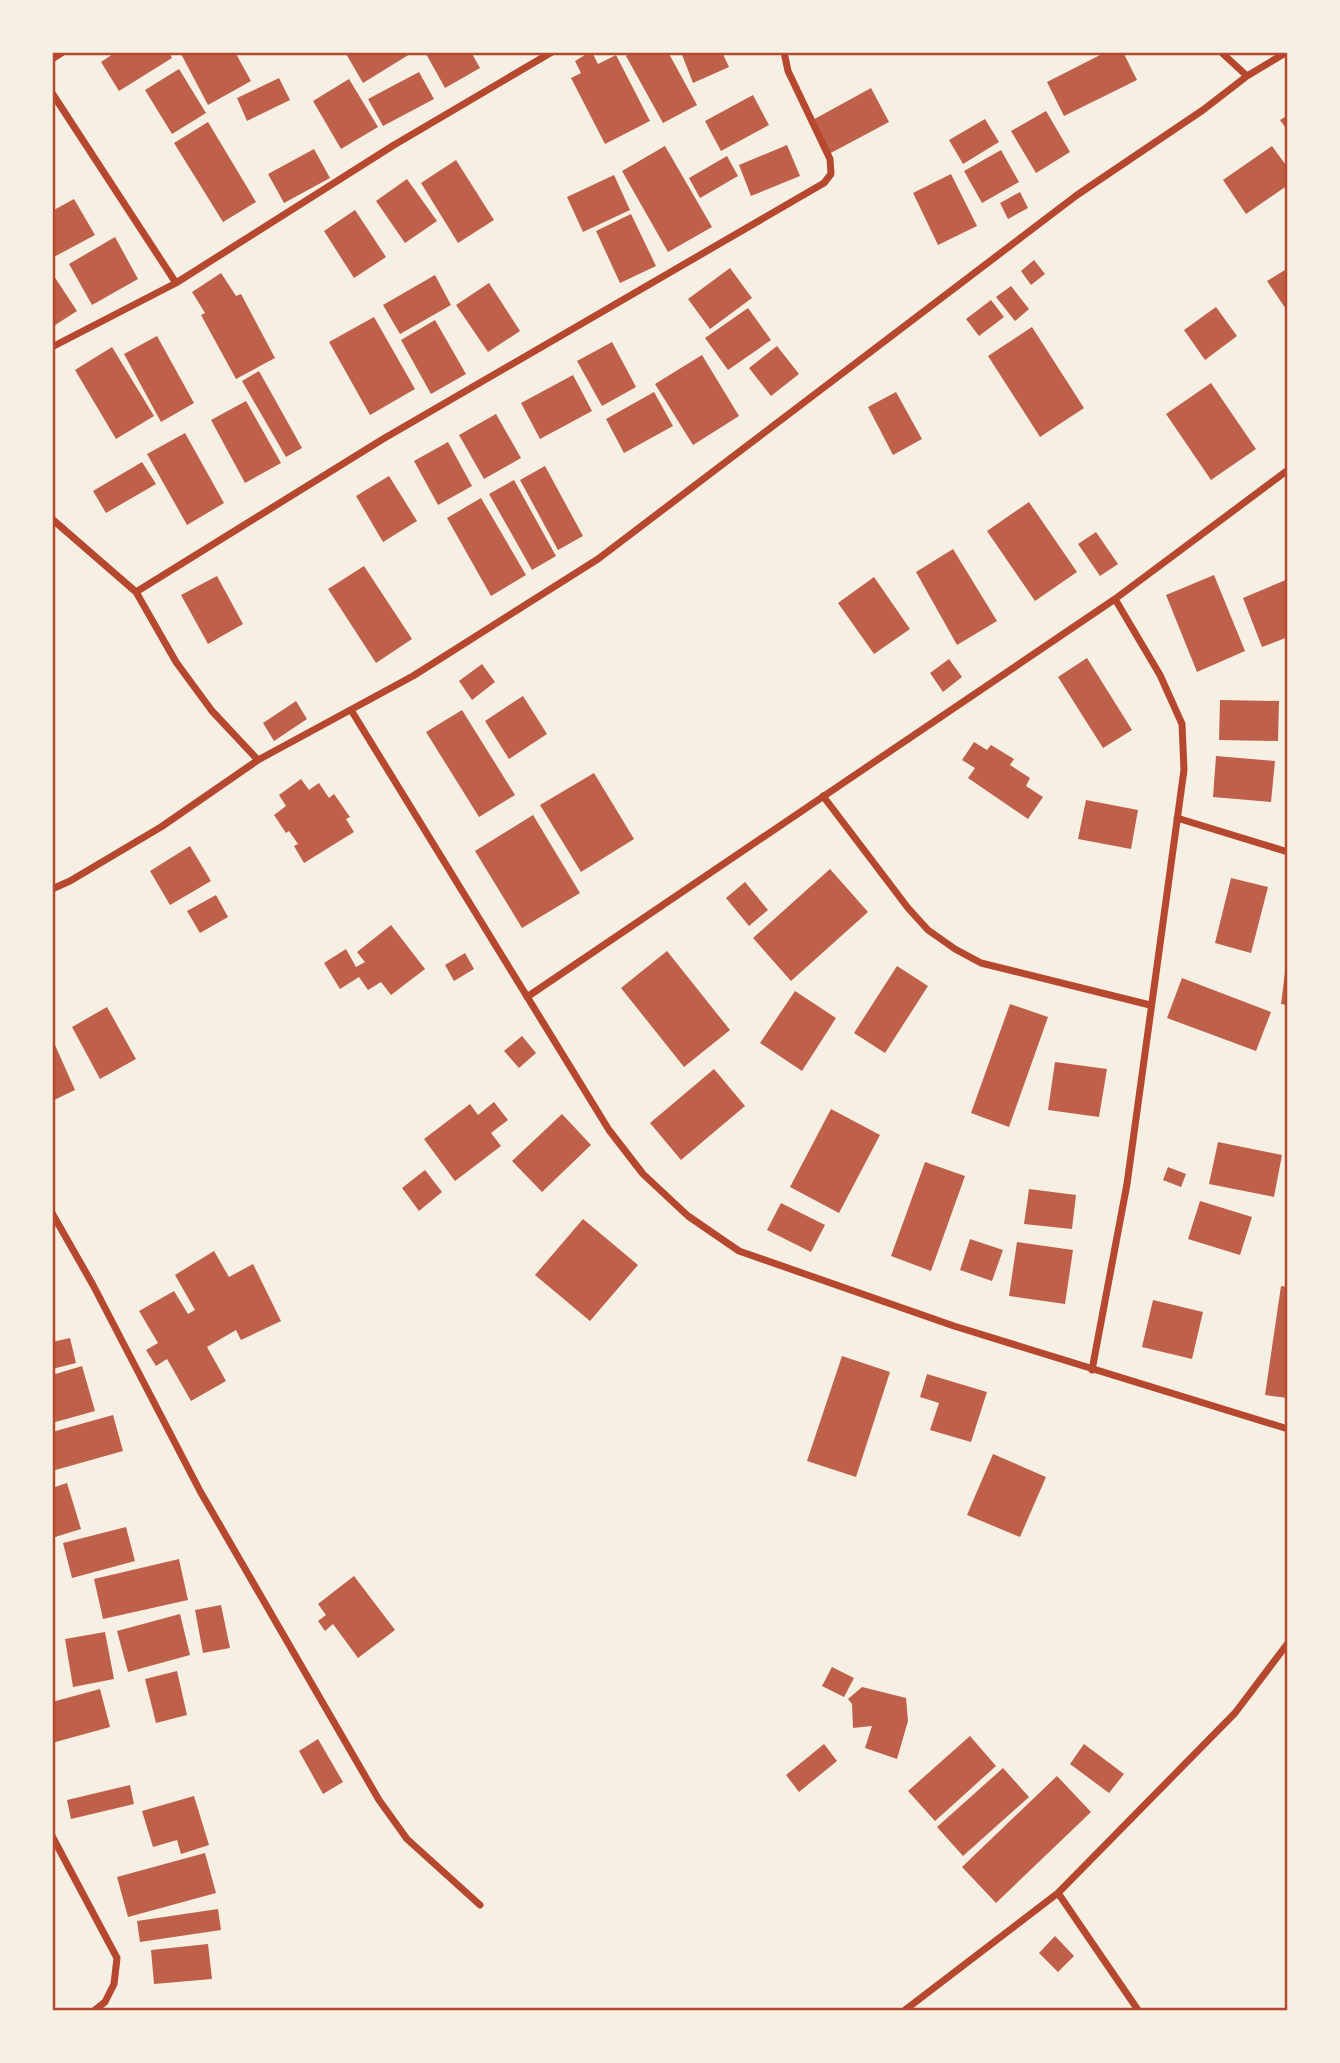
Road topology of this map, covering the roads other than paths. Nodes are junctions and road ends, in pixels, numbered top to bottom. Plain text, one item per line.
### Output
1 (63, 52) edge
2 (552, 52) edge
3 (784, 52) edge
4 (1221, 52) edge
5 (1287, 52) edge
6 (52, 59) edge
7 (1247, 76) junction
8 (52, 93) edge
9 (176, 283) junction
10 (52, 348) edge
11 (1287, 470) edge
12 (52, 519) edge
13 (136, 592) junction
14 (1115, 599) junction
15 (351, 710) junction
16 (258, 760) junction
17 (823, 796) junction
18 (1177, 818) junction
19 (1287, 852) edge
20 (52, 889) edge
21 (527, 997) junction
22 (1150, 1005) junction
23 (52, 1213) edge
24 (1092, 1370) junction
25 (1287, 1429) edge
26 (1287, 1643) edge
27 (52, 1836) edge
28 (1058, 1892) junction
29 (480, 1905) dead end
30 (95, 2011) edge
31 (905, 2011) edge
32 (1138, 2011) edge

1 - 6 street
2 - 9 street
3 - 13 street
4 - 7 street
5 - 7 street
7 - 15 street
8 - 9 street
9 - 10 street
11 - 14 street
12 - 13 street
13 - 16 street
14 - 17 street
14 - 18 street
15 - 16 street
15 - 21 street
16 - 20 street
17 - 21 street
17 - 22 street
18 - 19 street
18 - 22 street
21 - 24 street
22 - 24 street
23 - 29 street
24 - 25 street
26 - 28 street
27 - 30 street
28 - 31 street
28 - 32 street

